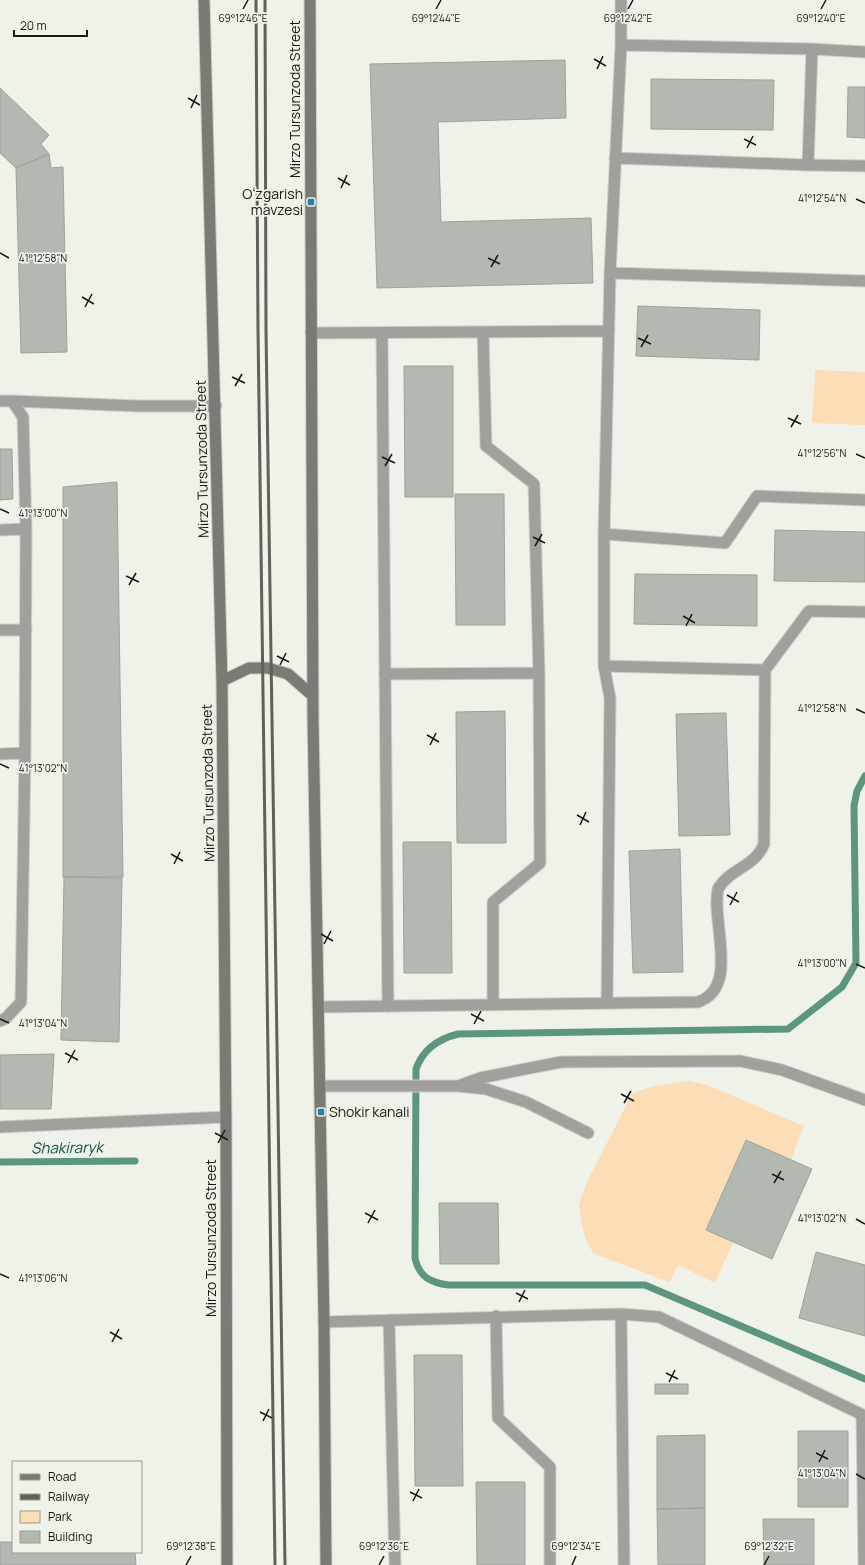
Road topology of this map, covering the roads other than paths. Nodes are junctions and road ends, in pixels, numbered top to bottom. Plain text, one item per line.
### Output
1 (204, 0) edge
2 (310, 0) edge
3 (621, 0) edge
4 (621, 45) junction
5 (812, 49) junction
6 (865, 52) edge
7 (615, 158) junction
8 (808, 165) junction
9 (865, 166) edge
10 (610, 273) junction
11 (865, 281) edge
12 (609, 331) junction
13 (311, 333) junction
14 (382, 333) junction
15 (483, 333) junction
16 (0, 401) edge
17 (12, 401) junction
18 (216, 406) junction
19 (865, 500) edge
20 (26, 529) junction
21 (0, 530) edge
22 (604, 534) junction
23 (865, 612) edge
24 (0, 630) edge
25 (26, 630) junction
26 (604, 666) junction
27 (764, 670) junction
28 (539, 673) junction
29 (385, 674) junction
30 (222, 681) junction
31 (313, 696) junction
32 (25, 753) junction
33 (0, 754) edge
34 (607, 1002) junction
35 (493, 1004) junction
36 (388, 1006) junction
37 (319, 1007) junction
38 (0, 1021) edge
39 (320, 1086) junction
40 (458, 1086) junction
41 (865, 1100) edge
42 (226, 1117) junction
43 (0, 1127) edge
44 (588, 1133) dead end
45 (621, 1314) junction
46 (496, 1316) junction
47 (389, 1320) junction
48 (324, 1322) junction
49 (863, 1415) edge
50 (227, 1565) edge
51 (326, 1565) edge
52 (394, 1565) edge
53 (550, 1565) edge
54 (624, 1565) edge
55 (864, 1565) edge

1 - 18 main road, Mirzo Tursunzoda Street
2 - 13 main road, Mirzo Tursunzoda Street
3 - 4 street
4 - 5 street
4 - 7 street
5 - 6 street
5 - 8 street
7 - 8 street
7 - 10 street
8 - 9 street
10 - 11 street
10 - 12 street
12 - 15 street
12 - 22 street
13 - 14 street
13 - 31 main road, Mirzo Tursunzoda Street
14 - 15 street
14 - 29 street
15 - 28 street
16 - 17 street
17 - 18 street
17 - 20 street
18 - 30 main road, Mirzo Tursunzoda Street
19 - 22 street
20 - 21 street
20 - 25 street
22 - 26 street
23 - 27 street
24 - 25 street
25 - 32 street
26 - 27 street
26 - 34 street
27 - 34 street
28 - 29 street
28 - 35 street
29 - 36 street
30 - 31 main road
30 - 42 main road, Mirzo Tursunzoda Street
31 - 37 main road, Mirzo Tursunzoda Street
32 - 33 street
32 - 38 street
34 - 35 street
35 - 36 street
36 - 37 street
37 - 39 main road, Mirzo Tursunzoda Street
39 - 40 street
39 - 48 main road, Mirzo Tursunzoda Street
40 - 41 street
40 - 44 street
42 - 43 street
42 - 50 main road, Mirzo Tursunzoda Street
45 - 46 street
45 - 49 street
45 - 54 street
46 - 47 street
46 - 53 street
47 - 48 street
47 - 52 street
48 - 51 main road, Mirzo Tursunzoda Street
49 - 55 street

